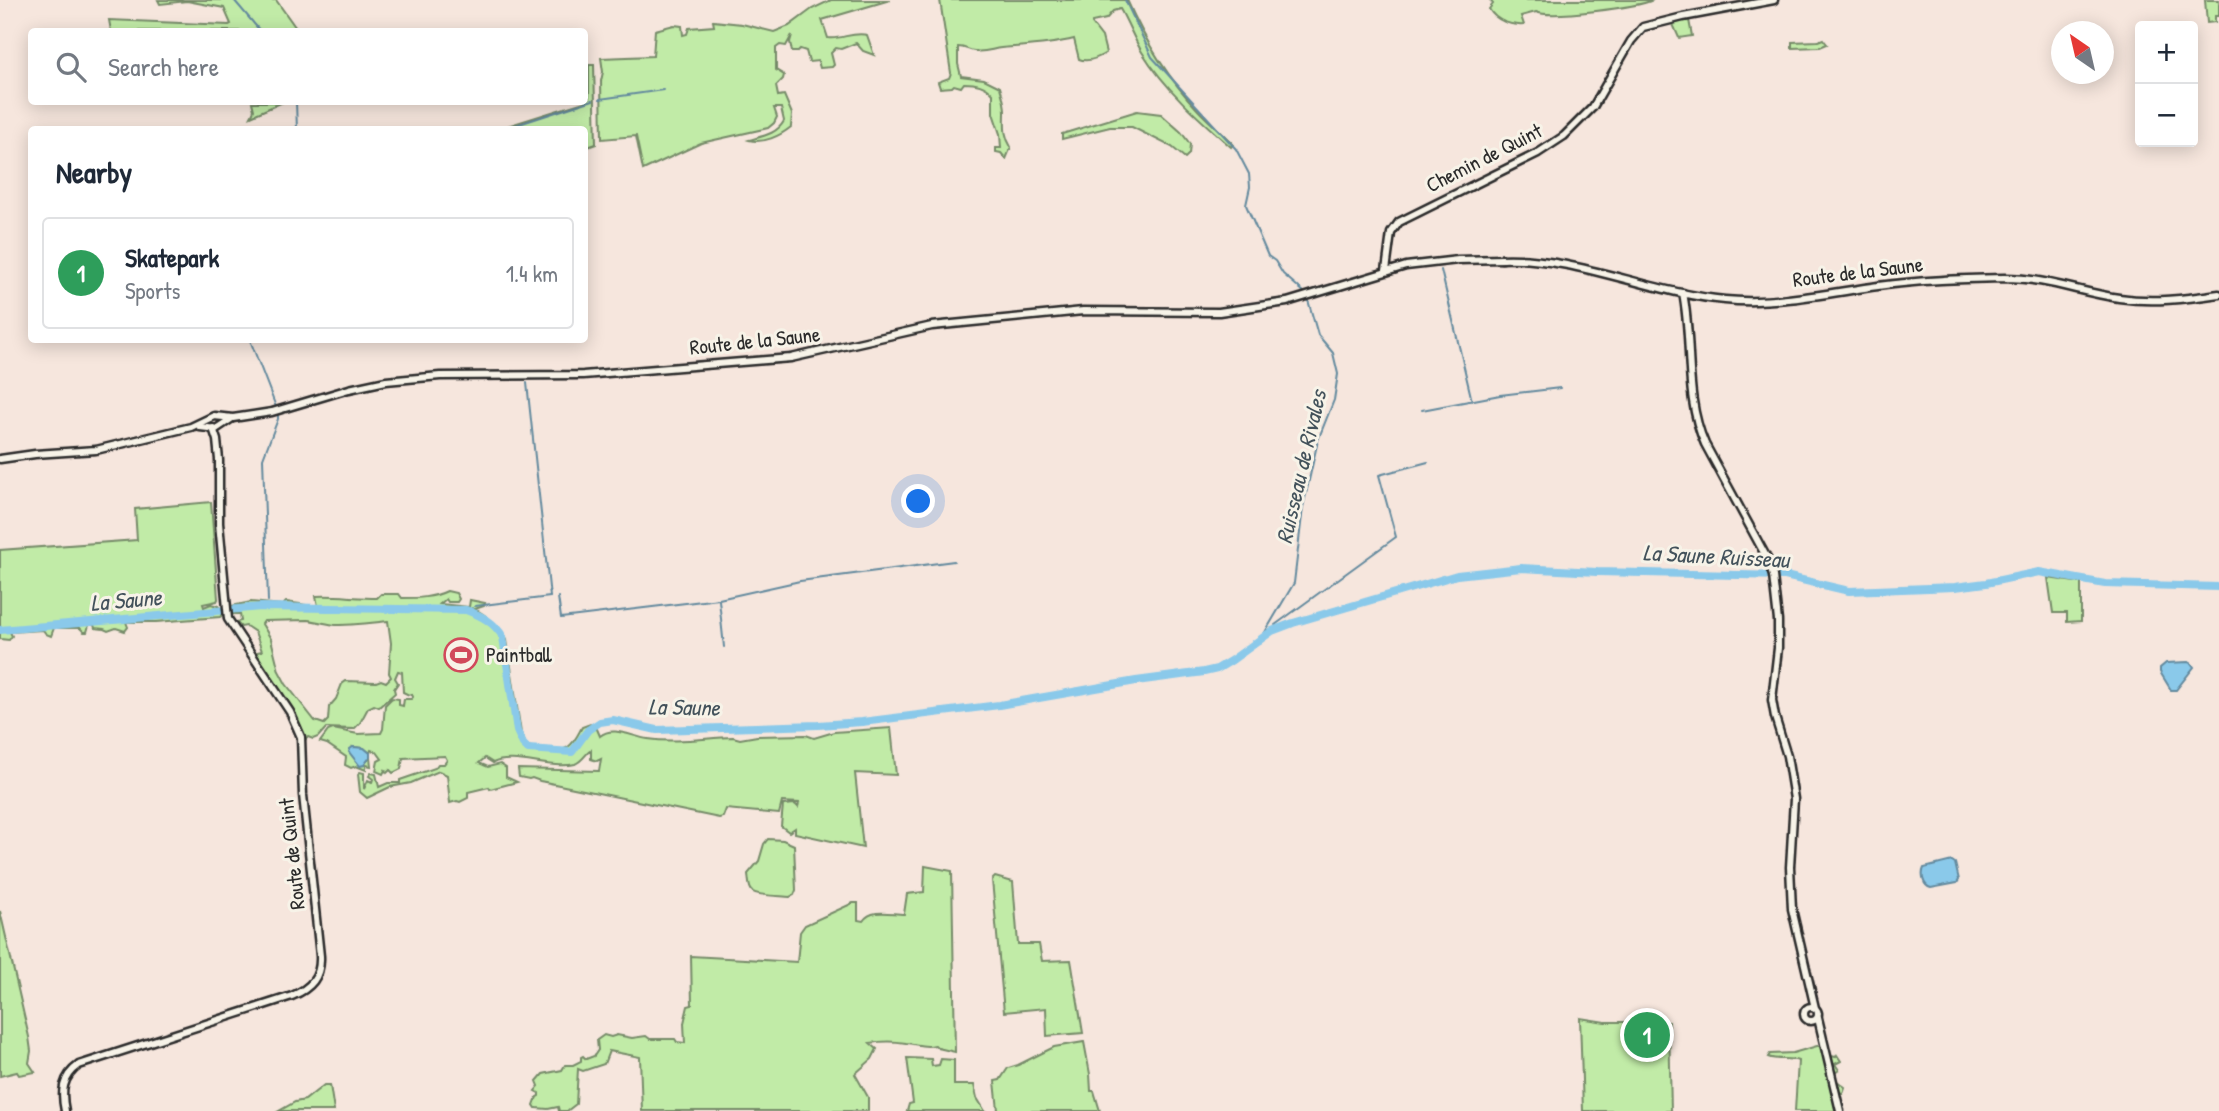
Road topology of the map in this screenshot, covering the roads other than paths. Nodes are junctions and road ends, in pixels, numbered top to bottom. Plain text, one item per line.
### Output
1 (1774, 0) edge
2 (1390, 271) junction
3 (1684, 293) junction
4 (2219, 294) edge
5 (1694, 296) junction
6 (1686, 316) junction
7 (219, 417) junction
8 (233, 418) junction
9 (210, 419) junction
10 (191, 427) junction
11 (216, 427) junction
12 (0, 459) edge
13 (1811, 1008) junction
14 (1818, 1018) junction
15 (1811, 1022) junction
16 (1821, 1034) junction
17 (65, 1111) edge
18 (1840, 1111) edge

1 - 2 street, Chemin de Quint
2 - 3 street, Route de la Saune
2 - 8 street, Route de la Saune
3 - 5 street, Route de la Saune
3 - 6 street
4 - 5 street, Route de la Saune
5 - 6 street
6 - 13 street
7 - 8 street, Route de la Saune
7 - 9 street, Route de la Saune
7 - 11 street
8 - 11 street, Route de la Saune
9 - 10 street
9 - 11 street
10 - 11 street
10 - 12 street
11 - 17 street, Route de Quint
13 - 14 street
13 - 15 street
14 - 15 street
14 - 16 street
15 - 16 street
16 - 18 street

